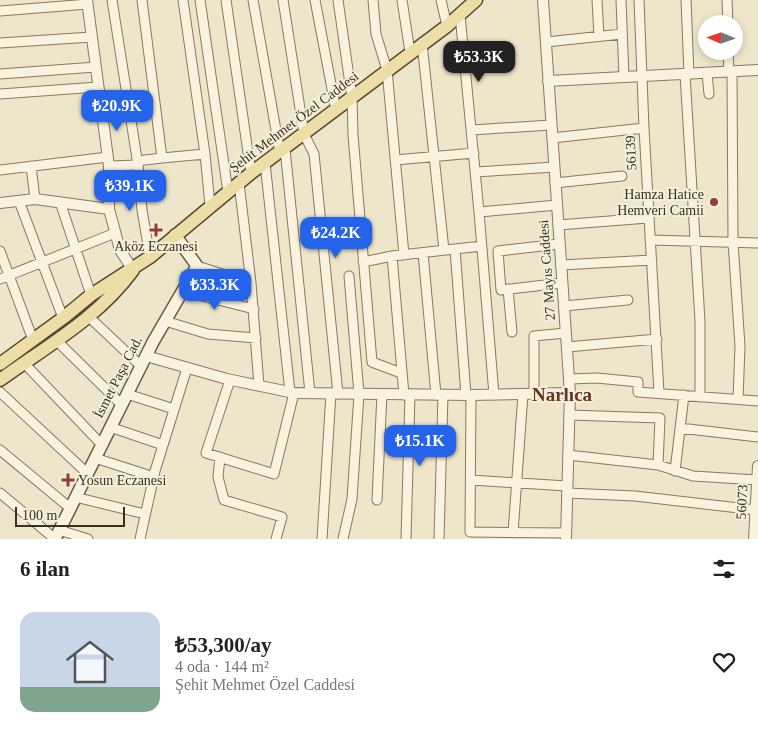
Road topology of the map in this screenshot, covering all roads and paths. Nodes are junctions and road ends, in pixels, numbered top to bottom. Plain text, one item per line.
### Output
1 (112, 0) edge
2 (142, 0) edge
3 (183, 0) edge
4 (200, 0) edge
5 (226, 0) edge
6 (253, 0) edge
7 (283, 0) edge
8 (315, 0) edge
9 (338, 0) edge
10 (373, 0) edge
11 (402, 0) edge
12 (441, 0) edge
13 (476, 0) edge
14 (543, 0) edge
15 (597, 0) edge
16 (621, 0) edge
17 (639, 0) edge
18 (686, 0) edge
19 (727, 0) edge
20 (87, 2) edge
21 (0, 11) edge
22 (460, 15) junction
23 (728, 15) edge
24 (447, 26) junction
25 (622, 34) junction
26 (599, 36) junction
27 (92, 37) junction
28 (546, 42) junction
29 (0, 43) edge
30 (422, 43) junction
31 (410, 52) junction
32 (729, 60) edge
33 (96, 67) junction
34 (387, 70) junction
35 (758, 70) edge
36 (730, 72) junction
37 (707, 73) junction
38 (0, 74) edge
39 (687, 74) junction
40 (643, 76) junction
41 (624, 77) junction
42 (548, 81) junction
43 (98, 87) junction
44 (0, 94) edge
45 (709, 94) dead end
46 (352, 98) junction
47 (336, 110) junction
48 (551, 125) junction
49 (644, 128) junction
50 (472, 130) junction
51 (304, 134) junction
52 (552, 138) junction
53 (283, 151) junction
54 (474, 153) junction
55 (205, 154) junction
56 (436, 157) junction
57 (162, 158) junction
58 (395, 160) junction
59 (109, 162) junction
60 (138, 163) junction
61 (266, 163) junction
62 (32, 166) junction
63 (554, 167) junction
64 (0, 170) edge
65 (476, 172) junction
66 (251, 173) junction
67 (622, 176) dead end
68 (239, 183) junction
69 (555, 183) junction
70 (228, 192) junction
71 (35, 199) junction
72 (19, 201) junction
73 (60, 202) junction
74 (0, 203) edge
75 (210, 205) junction
76 (557, 205) junction
77 (109, 209) junction
78 (479, 212) junction
79 (648, 218) junction
80 (558, 225) junction
81 (115, 233) junction
82 (175, 235) junction
83 (650, 240) junction
84 (696, 241) junction
85 (733, 242) junction
86 (758, 243) edge
87 (559, 244) junction
88 (482, 246) junction
89 (74, 248) junction
90 (455, 249) junction
91 (444, 250) junction
92 (0, 252) edge
93 (422, 253) junction
94 (404, 255) junction
95 (392, 256) junction
96 (150, 257) junction
97 (652, 260) junction
98 (42, 261) junction
99 (363, 262) junction
100 (561, 265) junction
101 (196, 266) junction
102 (133, 270) junction
103 (350, 276) dead end
104 (4, 277) edge
105 (252, 283) junction
106 (562, 283) junction
107 (508, 289) junction
108 (182, 291) junction
109 (91, 295) junction
110 (628, 300) dead end
111 (564, 306) junction
112 (254, 309) junction
113 (88, 316) junction
114 (64, 318) junction
115 (165, 321) junction
116 (512, 332) dead end
117 (566, 333) junction
118 (256, 338) junction
119 (658, 339) junction
120 (32, 340) junction
121 (57, 341) junction
122 (567, 347) junction
123 (1, 359) edge
124 (143, 361) junction
125 (24, 363) junction
126 (187, 368) junction
127 (401, 373) junction
128 (569, 379) junction
129 (0, 380) edge
130 (230, 380) junction
131 (259, 386) junction
132 (0, 392) edge
133 (292, 392) junction
134 (310, 393) junction
135 (334, 393) junction
136 (570, 393) junction
137 (659, 393) junction
138 (359, 394) junction
139 (382, 394) junction
140 (523, 394) junction
141 (534, 394) junction
142 (407, 395) junction
143 (440, 395) junction
144 (469, 395) junction
145 (494, 395) junction
146 (684, 395) junction
147 (700, 396) junction
148 (124, 399) junction
149 (738, 399) junction
150 (758, 400) edge
151 (174, 408) junction
152 (569, 415) junction
153 (110, 427) junction
154 (680, 428) junction
155 (758, 437) edge
156 (101, 444) junction
157 (163, 445) junction
158 (0, 450) edge
159 (568, 455) junction
160 (94, 458) junction
161 (220, 458) junction
162 (658, 465) junction
163 (758, 466) edge
164 (675, 470) junction
165 (87, 473) junction
166 (154, 478) junction
167 (471, 480) junction
168 (757, 480) edge
169 (516, 483) junction
170 (567, 490) junction
171 (0, 493) edge
172 (757, 493) edge
173 (75, 497) junction
174 (377, 500) dead end
175 (70, 508) junction
176 (756, 510) junction
177 (145, 514) junction
178 (513, 533) junction
179 (756, 534) edge
180 (56, 536) edge
181 (566, 536) edge
182 (88, 539) edge
183 (140, 539) edge
184 (276, 539) edge
185 (322, 539) edge
186 (343, 539) edge
187 (406, 539) edge
188 (439, 539) edge

1 - 60 street
2 - 57 street
3 - 55 street
4 - 70 street
5 - 66 street
6 - 53 street
7 - 51 street
8 - 47 street
9 - 46 street
10 - 34 street
11 - 31 street
12 - 24 street
13 - 22 main road, Şehit Mehmet Özel Caddesi
14 - 28 street, 27 Mayıs Caddesi
15 - 26 street
16 - 25 street
17 - 40 street, 56139
18 - 39 street
19 - 23 street
20 - 21 street
20 - 27 street
22 - 24 main road, Şehit Mehmet Özel Caddesi
22 - 50 street
24 - 30 main road, Şehit Mehmet Özel Caddesi
25 - 26 street
25 - 41 street
26 - 28 street
27 - 29 street
27 - 33 street
28 - 42 street, 27 Mayıs Caddesi
30 - 31 main road, Şehit Mehmet Özel Caddesi
30 - 56 street
31 - 34 main road, Şehit Mehmet Özel Caddesi
32 - 36 street
33 - 38 street
33 - 43 street
34 - 46 main road, Şehit Mehmet Özel Caddesi
34 - 58 street
35 - 36 street
36 - 37 street
36 - 85 street
37 - 39 street
37 - 45 street
39 - 40 street
39 - 84 street
40 - 41 street
40 - 49 street, 56139
41 - 42 street
42 - 48 street, 27 Mayıs Caddesi
43 - 44 street
43 - 59 street
46 - 47 main road, Şehit Mehmet Özel Caddesi
46 - 99 street
47 - 51 main road, Şehit Mehmet Özel Caddesi
48 - 50 street
48 - 52 street, 27 Mayıs Caddesi
49 - 52 street
49 - 79 street, 56139
50 - 54 street
51 - 53 main road, Şehit Mehmet Özel Caddesi
51 - 135 street
52 - 63 street, 27 Mayıs Caddesi
53 - 61 main road, Şehit Mehmet Özel Caddesi
53 - 134 street
54 - 56 street
54 - 65 street
55 - 57 street
55 - 75 street
56 - 58 street
56 - 91 street
57 - 60 street
58 - 94 street
59 - 60 street
59 - 62 street
59 - 77 street
60 - 96 street
61 - 66 main road, Şehit Mehmet Özel Caddesi
61 - 133 street
62 - 64 street
62 - 71 street
63 - 65 street
63 - 69 street, 27 Mayıs Caddesi
65 - 78 street
66 - 68 main road, Şehit Mehmet Özel Caddesi
67 - 69 street
68 - 70 main road, Şehit Mehmet Özel Caddesi
68 - 105 street
69 - 76 street, 27 Mayıs Caddesi
70 - 75 main road, Şehit Mehmet Özel Caddesi
71 - 72 street
71 - 73 street
72 - 74 street
72 - 98 street
73 - 77 street
73 - 89 street
75 - 82 main road, Şehit Mehmet Özel Caddesi
76 - 78 street
76 - 80 street, 27 Mayıs Caddesi
77 - 81 street
78 - 88 street
79 - 80 street
79 - 83 street, 56139
80 - 87 street, 27 Mayıs Caddesi
81 - 89 street
81 - 102 street
82 - 96 main road, Şehit Mehmet Özel Caddesi
82 - 101 main road
83 - 84 street
83 - 97 street, 56139
84 - 85 street
84 - 147 street
85 - 86 street
85 - 149 street
87 - 100 street, 27 Mayıs Caddesi
87 - 107 street
88 - 90 street
88 - 145 street
89 - 98 street
89 - 109 street
90 - 91 street
90 - 144 street
91 - 93 street
92 - 104 street
93 - 94 street
93 - 143 street
94 - 95 street
95 - 99 street
95 - 127 street
96 - 102 main road, Şehit Mehmet Özel Caddesi
97 - 100 street
97 - 119 street, 56139
98 - 104 street
98 - 114 street
99 - 127 street
100 - 106 street, 27 Mayıs Caddesi
101 - 105 street
101 - 108 main road, İsmet Paşa Cad.
102 - 109 main road
102 - 113 main road
103 - 138 street
104 - 120 street
105 - 112 street
106 - 107 street
106 - 111 street, 27 Mayıs Caddesi
107 - 116 street
108 - 112 street
108 - 115 main road, İsmet Paşa Cad.
109 - 114 main road
110 - 111 street
111 - 117 street, 27 Mayıs Caddesi
112 - 118 street
113 - 121 main road
113 - 124 street
114 - 120 main road
115 - 118 street
115 - 124 main road, İsmet Paşa Cad.
117 - 122 street, 27 Mayıs Caddesi
117 - 141 street
118 - 131 street
119 - 122 street
119 - 137 street, 56139
120 - 123 main road
121 - 125 main road
121 - 148 street
122 - 128 street, 27 Mayıs Caddesi
124 - 126 street
124 - 148 main road, İsmet Paşa Cad.
125 - 129 main road
125 - 156 street
126 - 130 street
126 - 151 street
127 - 142 street
128 - 136 street, 27 Mayıs Caddesi
128 - 137 street
130 - 131 street
130 - 161 street
131 - 133 street
132 - 165 street
133 - 134 street
133 - 161 street
134 - 135 street
135 - 138 street
135 - 185 street
136 - 141 street
136 - 152 street, 27 Mayıs Caddesi
137 - 146 street
138 - 139 street
138 - 186 street
139 - 142 street
139 - 174 street
140 - 141 street
140 - 145 street
140 - 169 street
142 - 143 street
142 - 187 street
143 - 144 street
143 - 188 street
144 - 145 street
144 - 167 street
146 - 147 street
146 - 154 street
147 - 149 street
148 - 151 street
148 - 153 main road, İsmet Paşa Cad.
149 - 150 street
151 - 157 street
152 - 159 street, 27 Mayıs Caddesi
152 - 162 street
153 - 156 main road, İsmet Paşa Cad.
153 - 157 street
154 - 155 street
154 - 164 street
156 - 160 main road, İsmet Paşa Cad.
157 - 166 street
158 - 175 street
159 - 162 street
159 - 170 street, 27 Mayıs Caddesi
160 - 165 main road, İsmet Paşa Cad.
160 - 166 street
161 - 184 street
162 - 164 street
163 - 168 street, 56073
164 - 168 street
165 - 173 main road, İsmet Paşa Cad.
166 - 177 street
167 - 169 street
167 - 178 street
168 - 172 street, 56073
169 - 170 street
169 - 178 street
170 - 176 street
170 - 181 street, 27 Mayıs Caddesi
171 - 180 street
172 - 176 street, 56073
173 - 175 main road, İsmet Paşa Cad.
173 - 177 street
175 - 180 main road, İsmet Paşa Cad.
176 - 179 street, 56073
177 - 183 street
178 - 181 street
180 - 182 street

